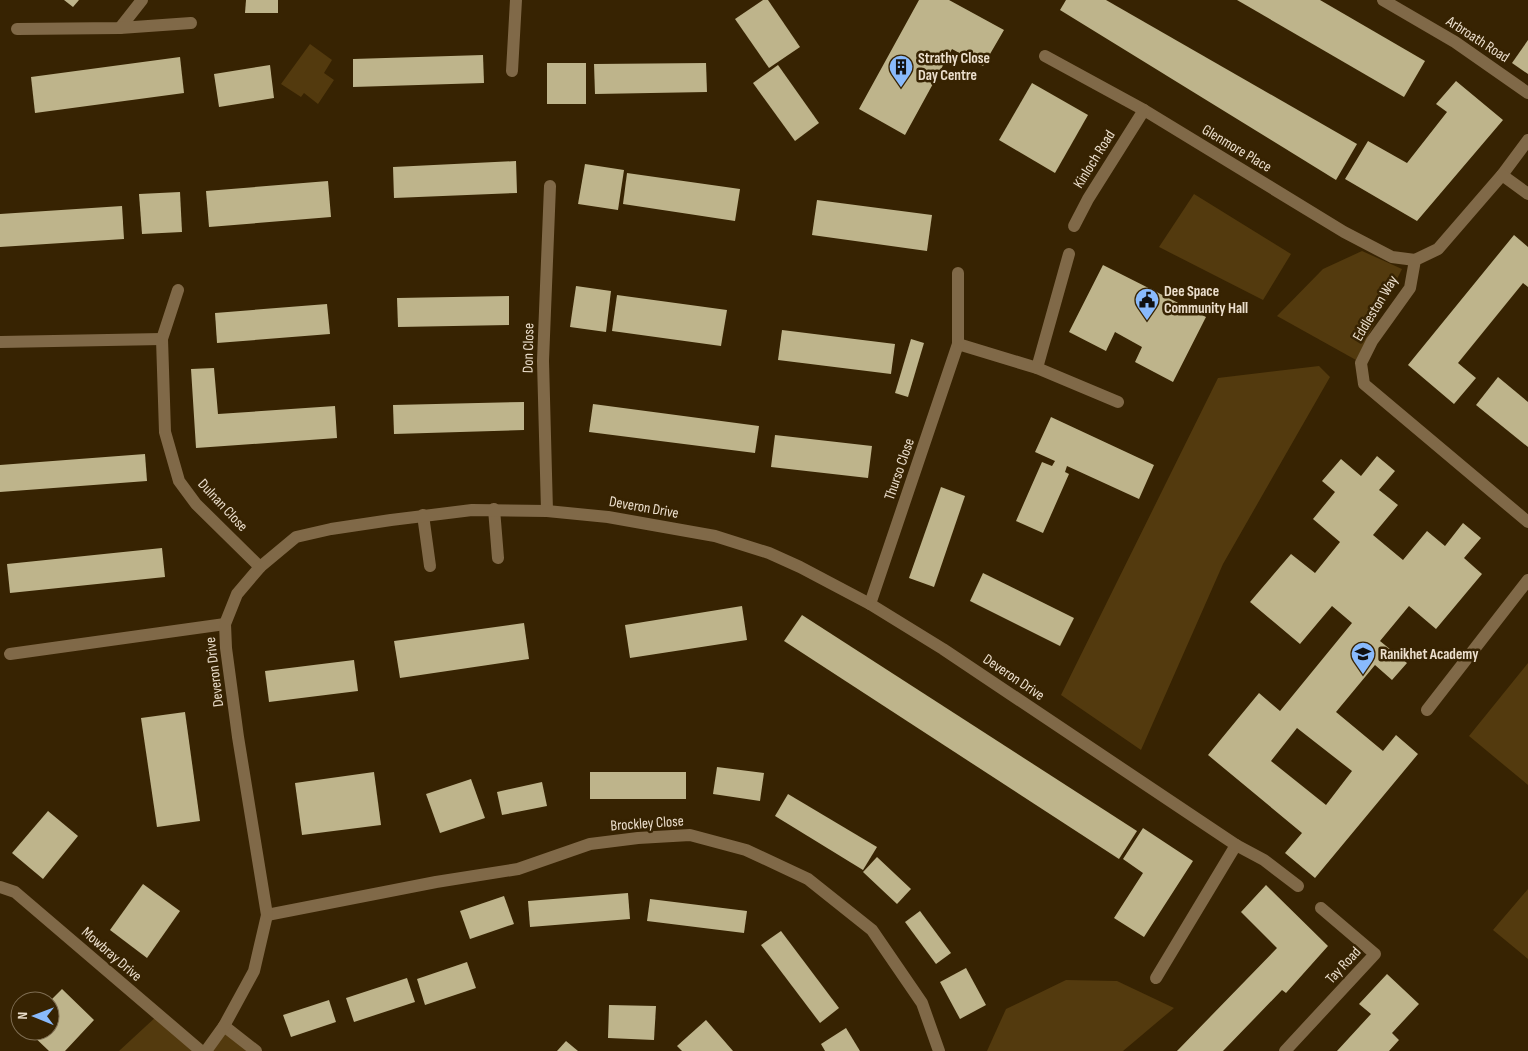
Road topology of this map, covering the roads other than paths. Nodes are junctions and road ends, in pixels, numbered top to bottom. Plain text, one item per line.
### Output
1 (142, 0) edge
2 (516, 0) edge
3 (1383, 0) edge
4 (191, 23) dead end
5 (120, 28) junction
6 (17, 29) dead end
7 (1045, 56) dead end
8 (512, 71) dead end
9 (1528, 93) edge
10 (1144, 110) junction
11 (1528, 140) edge
12 (1502, 175) junction
13 (550, 186) dead end
14 (1528, 194) edge
15 (1074, 226) dead end
16 (1069, 254) dead end
17 (1415, 260) junction
18 (958, 273) dead end
19 (178, 290) dead end
20 (162, 339) junction
21 (0, 342) edge
22 (958, 344) junction
23 (1037, 368) junction
24 (1118, 402) dead end
25 (494, 510) junction
26 (547, 511) junction
27 (423, 515) junction
28 (1528, 522) edge
29 (498, 558) dead end
30 (430, 566) dead end
31 (260, 567) junction
32 (1528, 580) edge
33 (870, 604) junction
34 (225, 624) junction
35 (10, 654) dead end
36 (1427, 710) dead end
37 (1236, 845) junction
38 (1298, 886) dead end
39 (0, 887) edge
40 (1320, 908) dead end
41 (267, 915) junction
42 (1156, 978) dead end
43 (224, 1026) junction
44 (201, 1051) edge
45 (206, 1051) edge
46 (256, 1051) edge
47 (939, 1051) edge
48 (1285, 1051) edge

1 - 5 street
2 - 8 street
3 - 9 street, Arbroath Road
4 - 5 street
5 - 6 street
7 - 10 street, Glenmore Place
10 - 15 street, Kinloch Road
10 - 17 street, Glenmore Place
11 - 12 street
12 - 14 street
12 - 17 street
13 - 26 street, Don Close
16 - 23 street
17 - 28 street, Eddleston Way
18 - 22 street, Thurso Close
19 - 20 street, Dulnan Close
20 - 21 street
20 - 31 street, Dulnan Close
22 - 23 street
22 - 33 street, Thurso Close
23 - 24 street
25 - 26 street, Deveron Drive
25 - 27 street, Deveron Drive
25 - 29 street
26 - 33 street, Deveron Drive
27 - 30 street
27 - 31 street, Deveron Drive
31 - 34 street, Deveron Drive
32 - 36 street
33 - 37 street, Deveron Drive
34 - 35 street
34 - 41 street, Deveron Drive
37 - 38 street, Deveron Drive
37 - 42 street
39 - 44 street, Mowbray Drive
40 - 48 street, Tay Road
41 - 43 street
41 - 47 street, Brockley Close
43 - 45 street
43 - 46 street

